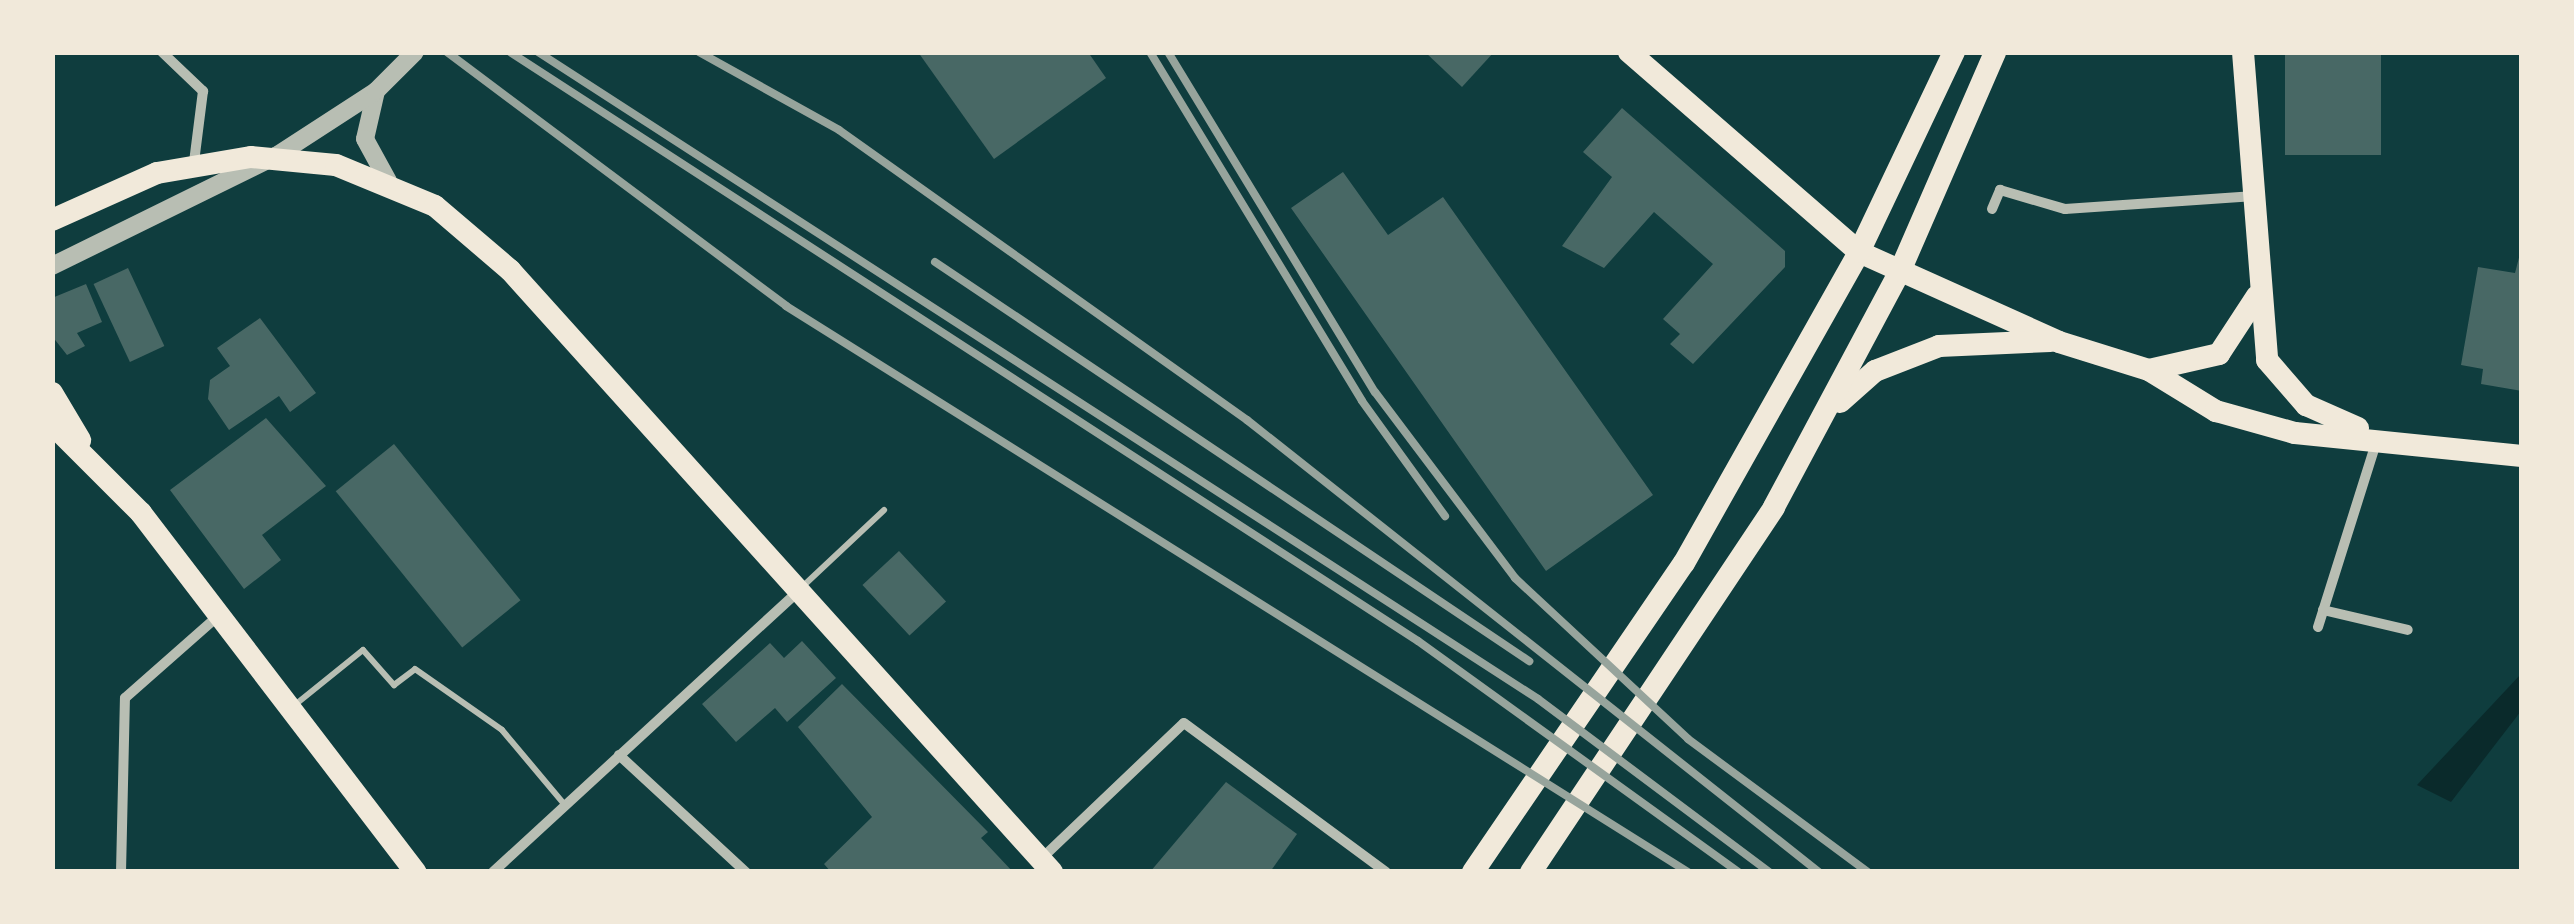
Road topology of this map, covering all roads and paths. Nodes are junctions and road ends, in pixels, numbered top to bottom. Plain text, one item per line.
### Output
1 (162, 52) edge
2 (415, 52) edge
3 (1629, 52) edge
4 (1954, 52) edge
5 (1995, 52) edge
6 (2243, 52) edge
7 (376, 91) junction
8 (276, 156) junction
9 (194, 162) junction
10 (388, 181) junction
11 (2256, 196) junction
12 (1992, 208) dead end
13 (52, 220) edge
14 (1859, 252) junction
15 (52, 266) edge
16 (1900, 271) junction
17 (2261, 282) junction
18 (2058, 342) junction
19 (2149, 370) junction
20 (52, 393) edge
21 (52, 424) edge
22 (1816, 431) junction
23 (2379, 434) junction
24 (2522, 456) edge
25 (89, 457) junction
26 (884, 510) dead end
27 (796, 592) junction
28 (2323, 610) junction
29 (219, 615) junction
30 (2318, 626) dead end
31 (2408, 630) dead end
32 (290, 708) junction
33 (619, 755) junction
34 (565, 805) junction
35 (1047, 865) edge
36 (121, 872) edge
37 (414, 872) edge
38 (494, 872) edge
39 (746, 872) edge
40 (1386, 872) edge
41 (1473, 872) edge
42 (1531, 872) edge

1 - 9 street
2 - 7 street
3 - 14 highway
4 - 14 highway
5 - 16 highway
6 - 11 highway
7 - 8 street
7 - 10 street
8 - 9 highway
8 - 10 highway
8 - 15 street
9 - 13 highway
10 - 27 highway
11 - 12 street
11 - 17 highway
14 - 16 highway
14 - 41 highway
16 - 18 highway
16 - 22 highway
17 - 19 highway
17 - 23 highway
18 - 19 highway
18 - 22 highway
19 - 23 highway
20 - 25 highway
21 - 25 highway
22 - 42 highway
23 - 24 highway
23 - 28 street
25 - 29 highway
26 - 27 lane
27 - 33 street
27 - 35 highway
28 - 30 street
28 - 31 street
29 - 32 highway
29 - 36 street
32 - 34 lane
32 - 37 highway
33 - 34 street
33 - 39 street
34 - 38 street
35 - 40 street

